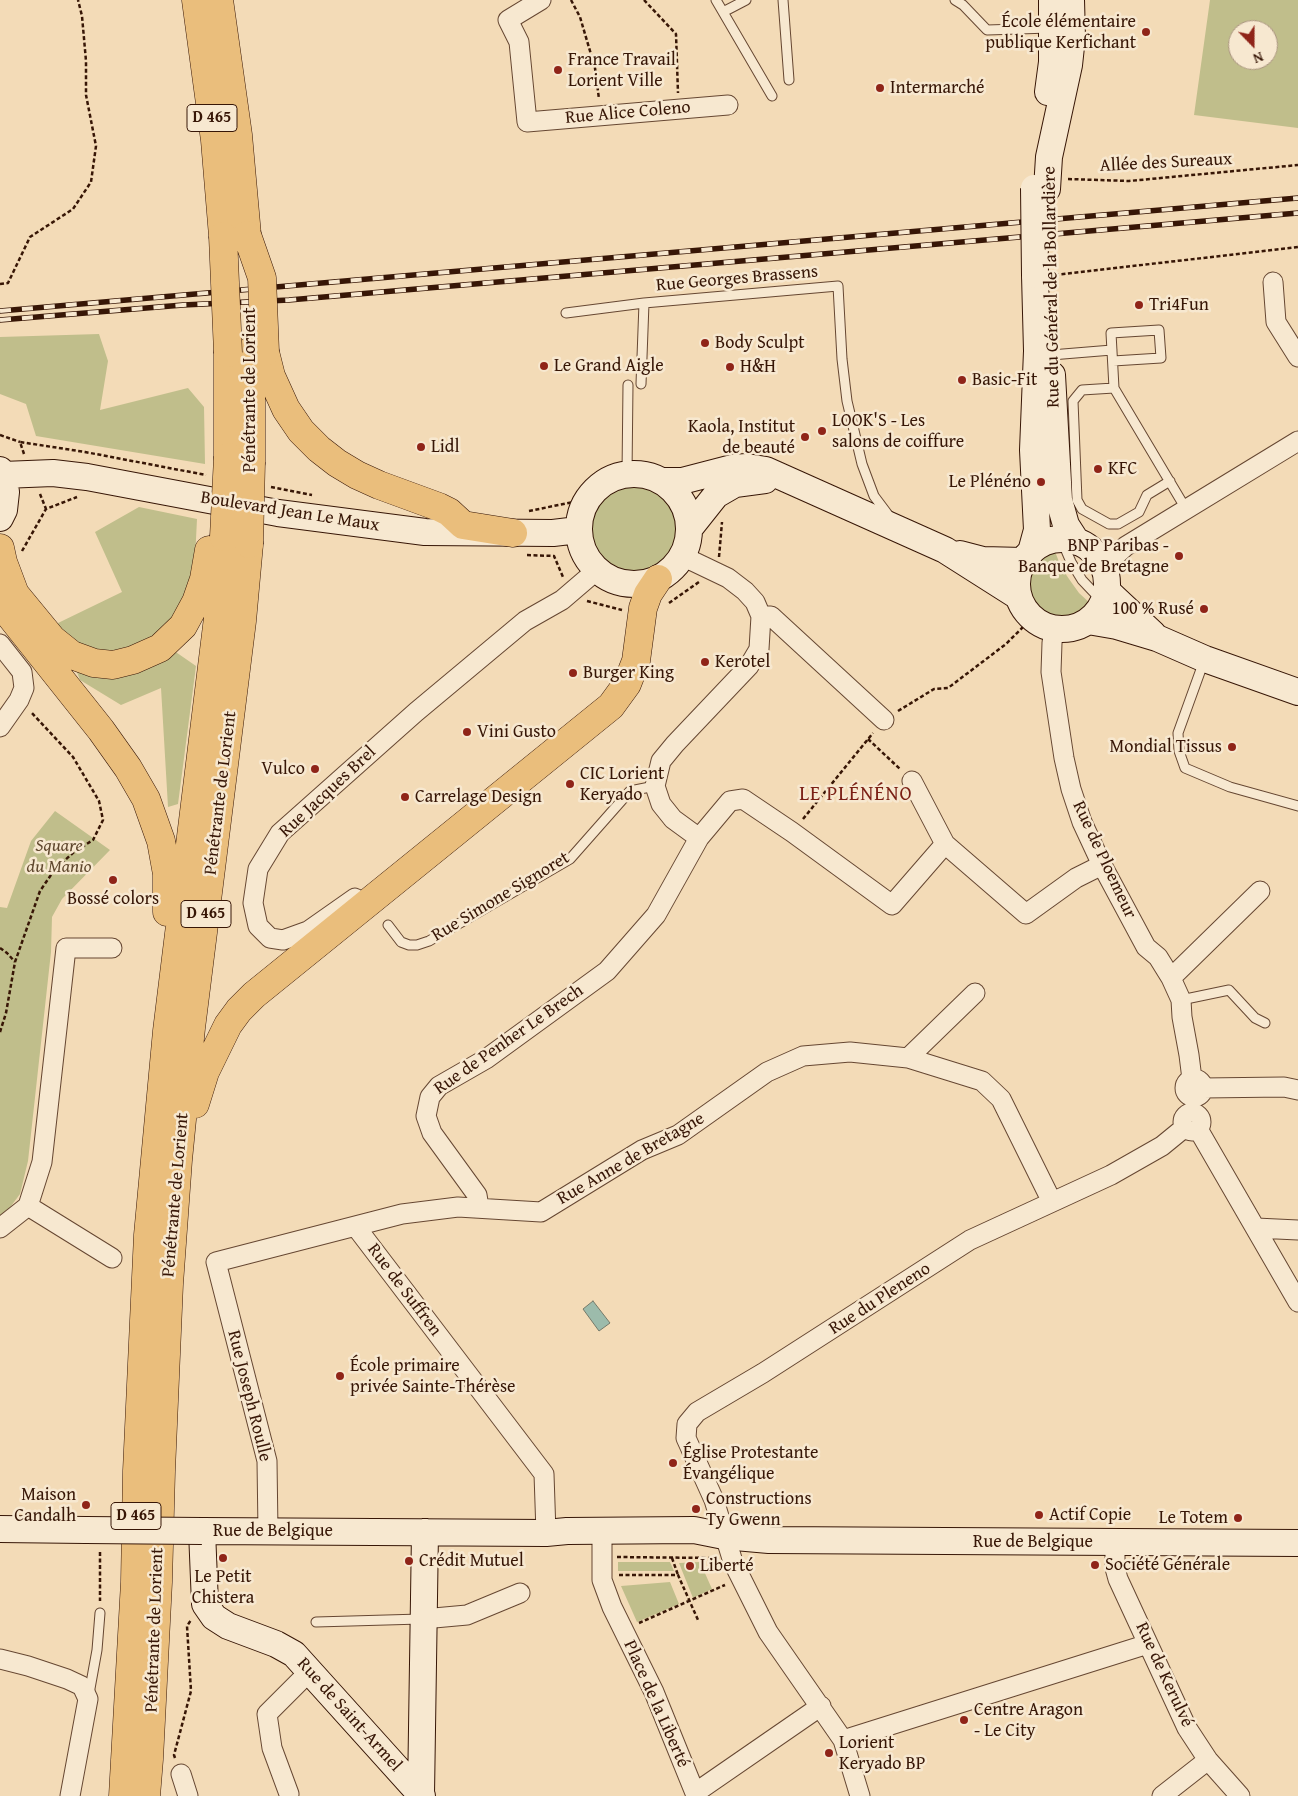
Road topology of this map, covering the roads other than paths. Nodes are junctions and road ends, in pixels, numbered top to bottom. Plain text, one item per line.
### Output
1 (196, 0) edge
2 (219, 0) edge
3 (541, 0) edge
4 (716, 0) edge
5 (746, 0) edge
6 (783, 0) edge
7 (955, 0) edge
8 (1052, 0) edge
9 (1071, 0) edge
10 (723, 12) junction
11 (1062, 28) junction
12 (789, 80) dead end
13 (772, 96) dead end
14 (728, 105) dead end
15 (235, 235) junction
16 (1273, 282) dead end
17 (644, 303) junction
18 (566, 313) dead end
19 (1112, 350) junction
20 (248, 352) junction
21 (1044, 353) junction
22 (1298, 357) edge
23 (1113, 361) junction
24 (641, 384) dead end
25 (628, 385) dead end
26 (1114, 388) junction
27 (1298, 441) edge
28 (233, 458) junction
29 (1, 472) edge
30 (627, 474) junction
31 (661, 481) junction
32 (1170, 481) junction
33 (796, 482) junction
34 (1186, 509) junction
35 (0, 518) edge
36 (1063, 525) junction
37 (897, 528) junction
38 (578, 530) junction
39 (689, 530) junction
40 (513, 533) junction
41 (228, 538) junction
42 (0, 548) edge
43 (945, 550) junction
44 (682, 556) junction
45 (1027, 557) junction
46 (597, 570) junction
47 (658, 579) junction
48 (1105, 600) junction
49 (0, 603) edge
50 (1035, 615) junction
51 (760, 616) junction
52 (1157, 638) junction
53 (0, 644) edge
54 (1205, 659) junction
55 (1298, 692) edge
56 (884, 720) road end
57 (0, 727) edge
58 (912, 781) road end
59 (655, 786) junction
60 (489, 805) junction
61 (1298, 806) edge
62 (699, 838) junction
63 (945, 844) junction
64 (1102, 864) junction
65 (1260, 891) dead end
66 (388, 925) dead end
67 (112, 948) dead end
68 (1171, 978) junction
69 (975, 993) dead end
70 (1181, 1000) junction
71 (1265, 1023) dead end
72 (908, 1058) junction
73 (1196, 1086) junction
74 (1298, 1090) edge
75 (1191, 1124) junction
76 (1052, 1202) junction
77 (28, 1206) junction
78 (479, 1207) junction
79 (356, 1227) junction
80 (0, 1228) edge
81 (1256, 1228) junction
82 (1298, 1230) edge
83 (148, 1235) junction
84 (112, 1258) dead end
85 (216, 1262) joint
86 (169, 1284) junction
87 (1298, 1302) edge
88 (0, 1529) edge
89 (202, 1531) junction
90 (268, 1531) junction
91 (425, 1532) junction
92 (546, 1533) junction
93 (602, 1541) junction
94 (1115, 1542) junction
95 (1298, 1543) edge
96 (727, 1546) junction
97 (520, 1593) dead end
98 (100, 1613) road end
99 (423, 1619) junction
100 (316, 1622) dead end
101 (1148, 1644) junction
102 (0, 1659) edge
103 (310, 1670) junction
104 (85, 1693) junction
105 (820, 1706) junction
106 (843, 1740) junction
107 (1208, 1760) junction
108 (182, 1774) road end
109 (288, 1794) dead end
110 (695, 1794) edge
111 (422, 1795) edge
112 (70, 1796) edge
113 (123, 1796) edge
114 (146, 1796) edge
115 (188, 1796) edge
116 (860, 1796) edge
117 (1162, 1796) edge
118 (1240, 1796) edge

1 - 15 highway, Pénétrante de Lorient / D 465
2 - 15 highway, Pénétrante de Lorient / D 465
3 - 14 street, Rue Alice Coleno
4 - 10 lane
5 - 10 lane
6 - 12 lane
7 - 11 lane
8 - 11 main road, Rue du Général de la Bollardière
9 - 11 main road, Rue du Général de la Bollardière
10 - 13 lane
11 - 21 main road, Rue du Général de la Bollardière
15 - 20 highway, Pénétrante de Lorient / D 465, bridge
16 - 22 street
17 - 18 lane, Rue Georges Brassens
17 - 24 lane
17 - 37 lane, Rue Georges Brassens
19 - 21 lane
19 - 23 lane
19 - 23 lane
20 - 28 highway, Pénétrante de Lorient / D 465
20 - 40 highway
21 - 36 main road, Rue du Général de la Bollardière
21 - 45 main road, Rue du Général de la Bollardière
23 - 26 lane
25 - 30 lane
26 - 32 lane
26 - 32 lane
27 - 34 street
28 - 41 highway, Pénétrante de Lorient / D 465, bridge
28 - 41 highway
29 - 35 main road
29 - 40 main road, Boulevard Jean Le Maux
30 - 31 main road
30 - 38 main road
31 - 33 main road
31 - 39 main road
32 - 34 lane
33 - 37 main road
33 - 39 main road
34 - 48 street
36 - 45 main road
36 - 48 lane
36 - 48 main road
37 - 43 main road
38 - 40 main road, Boulevard Jean Le Maux
38 - 46 main road
39 - 44 main road
41 - 42 highway
41 - 83 highway, Pénétrante de Lorient / D 465
41 - 86 highway, Pénétrante de Lorient / D 465
43 - 45 main road
43 - 50 main road
44 - 47 main road
44 - 51 street
45 - 50 main road, Rue du Général de la Bollardière
46 - 47 main road
46 - 60 street, Rue Jacques Brel
47 - 60 highway
48 - 50 main road
48 - 52 main road
48 - 52 main road
49 - 83 highway
50 - 64 street, Rue de Ploemeur
51 - 56 street
51 - 59 street
52 - 54 main road
53 - 57 street
54 - 55 main road
54 - 61 lane
58 - 63 street
59 - 62 street
59 - 66 lane, Rue Simone Signoret
60 - 86 highway
62 - 63 street, Rue de Penher Le Brech
62 - 78 street, Rue de Penher Le Brech
63 - 64 street
64 - 68 street, Rue de Ploemeur
65 - 68 street
67 - 77 street
68 - 70 street, Rue de Ploemeur
69 - 72 street
70 - 71 lane
70 - 73 street, Rue de Ploemeur
72 - 76 street, Rue Anne de Bretagne
72 - 78 street, Rue Anne de Bretagne
73 - 74 street
73 - 75 street, Rue de Ploemeur
75 - 76 street, Rue du Pleneno
75 - 81 street
76 - 96 street, Rue du Pleneno
77 - 80 street
77 - 84 street
78 - 79 street, Rue Anne de Bretagne
79 - 85 street, Rue Anne de Bretagne
79 - 92 street, Rue de Suffren
81 - 82 street
81 - 87 street
83 - 113 highway, Pénétrante de Lorient / D 465
85 - 90 street, Rue Joseph Roulle
86 - 114 highway, Pénétrante de Lorient / D 465
88 - 89 main road, Rue de Belgique, bridge
89 - 90 main road, Rue de Belgique
89 - 103 main road, Rue de Saint-Armel
90 - 91 main road, Rue de Belgique
91 - 92 main road, Rue de Belgique
91 - 99 main road
92 - 93 main road, Rue de Belgique
92 - 96 main road, Rue de Belgique
93 - 96 main road, Rue de Belgique
93 - 110 street, Place de la Liberté
94 - 95 main road, Rue de Belgique
94 - 96 main road, Rue de Belgique
94 - 101 street, Rue de Kerulvé
96 - 105 street
97 - 99 street
98 - 104 lane
99 - 100 lane
99 - 111 main road
101 - 106 street
101 - 107 street, Rue de Kerulvé
102 - 104 street
103 - 109 street
103 - 111 main road, Rue de Saint-Armel
104 - 112 street
105 - 106 street
105 - 110 street, Place de la Liberté
106 - 116 street
107 - 117 street
107 - 118 street, Rue de Kerulvé
108 - 115 street

